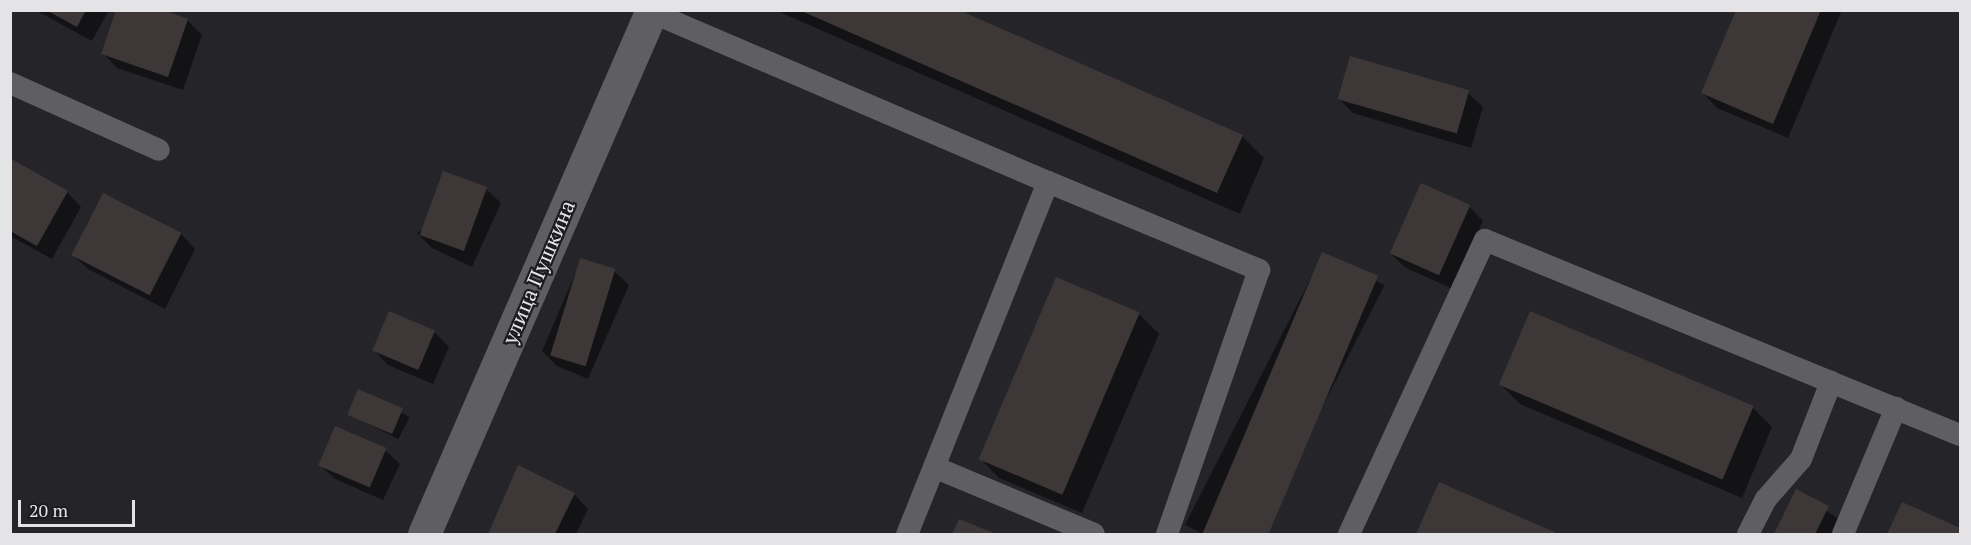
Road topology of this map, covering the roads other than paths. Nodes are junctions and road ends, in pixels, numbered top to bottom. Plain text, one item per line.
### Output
1 (651, 11) edge
2 (10, 83) edge
3 (159, 150) dead end
4 (1048, 182) junction
5 (1831, 382) junction
6 (1896, 408) junction
7 (1960, 435) edge
8 (934, 467) junction
9 (424, 534) edge
10 (907, 534) edge
11 (1094, 534) edge
12 (1167, 534) edge
13 (1349, 534) edge
14 (1748, 534) edge
15 (1843, 534) edge

1 - 4 lane
1 - 9 street, улица Пушкина
2 - 3 lane
4 - 8 lane
4 - 12 lane
5 - 6 lane
5 - 13 lane
5 - 14 lane
6 - 7 lane
6 - 15 lane
8 - 10 lane
8 - 11 lane

